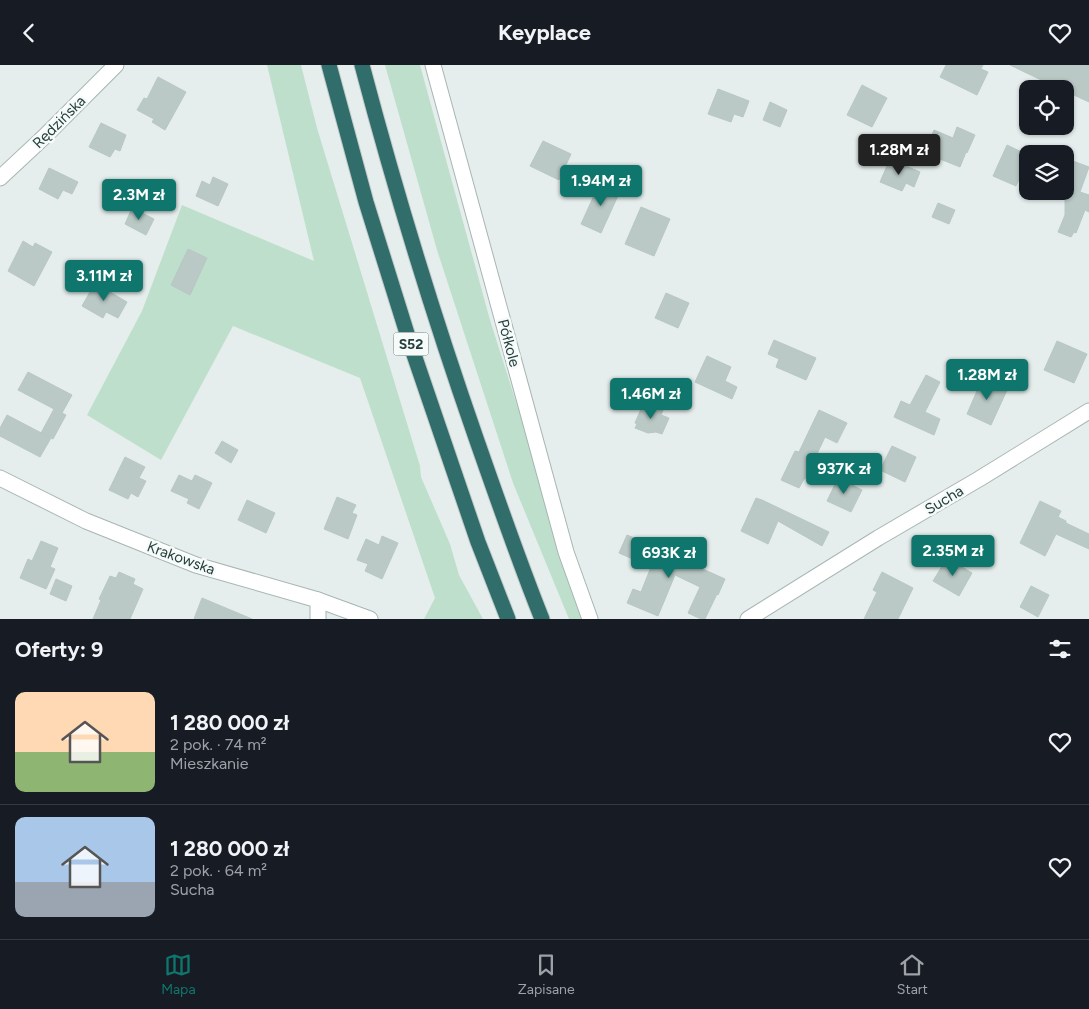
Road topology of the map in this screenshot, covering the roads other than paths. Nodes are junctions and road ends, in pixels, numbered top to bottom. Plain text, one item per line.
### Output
1 (116, 65) edge
2 (328, 65) edge
3 (362, 65) edge
4 (433, 65) edge
5 (0, 178) edge
6 (1089, 411) edge
7 (0, 478) edge
8 (318, 600) junction
9 (318, 619) edge
10 (370, 619) edge
11 (508, 619) edge
12 (542, 619) edge
13 (590, 619) edge
14 (748, 619) edge

1 - 5 street, Rędzińska
2 - 11 highway, S52
3 - 12 highway, S52
4 - 13 street, Półkole
6 - 14 street, Sucha
7 - 8 street, Krakowska
8 - 9 street
8 - 10 street, Krakowska

